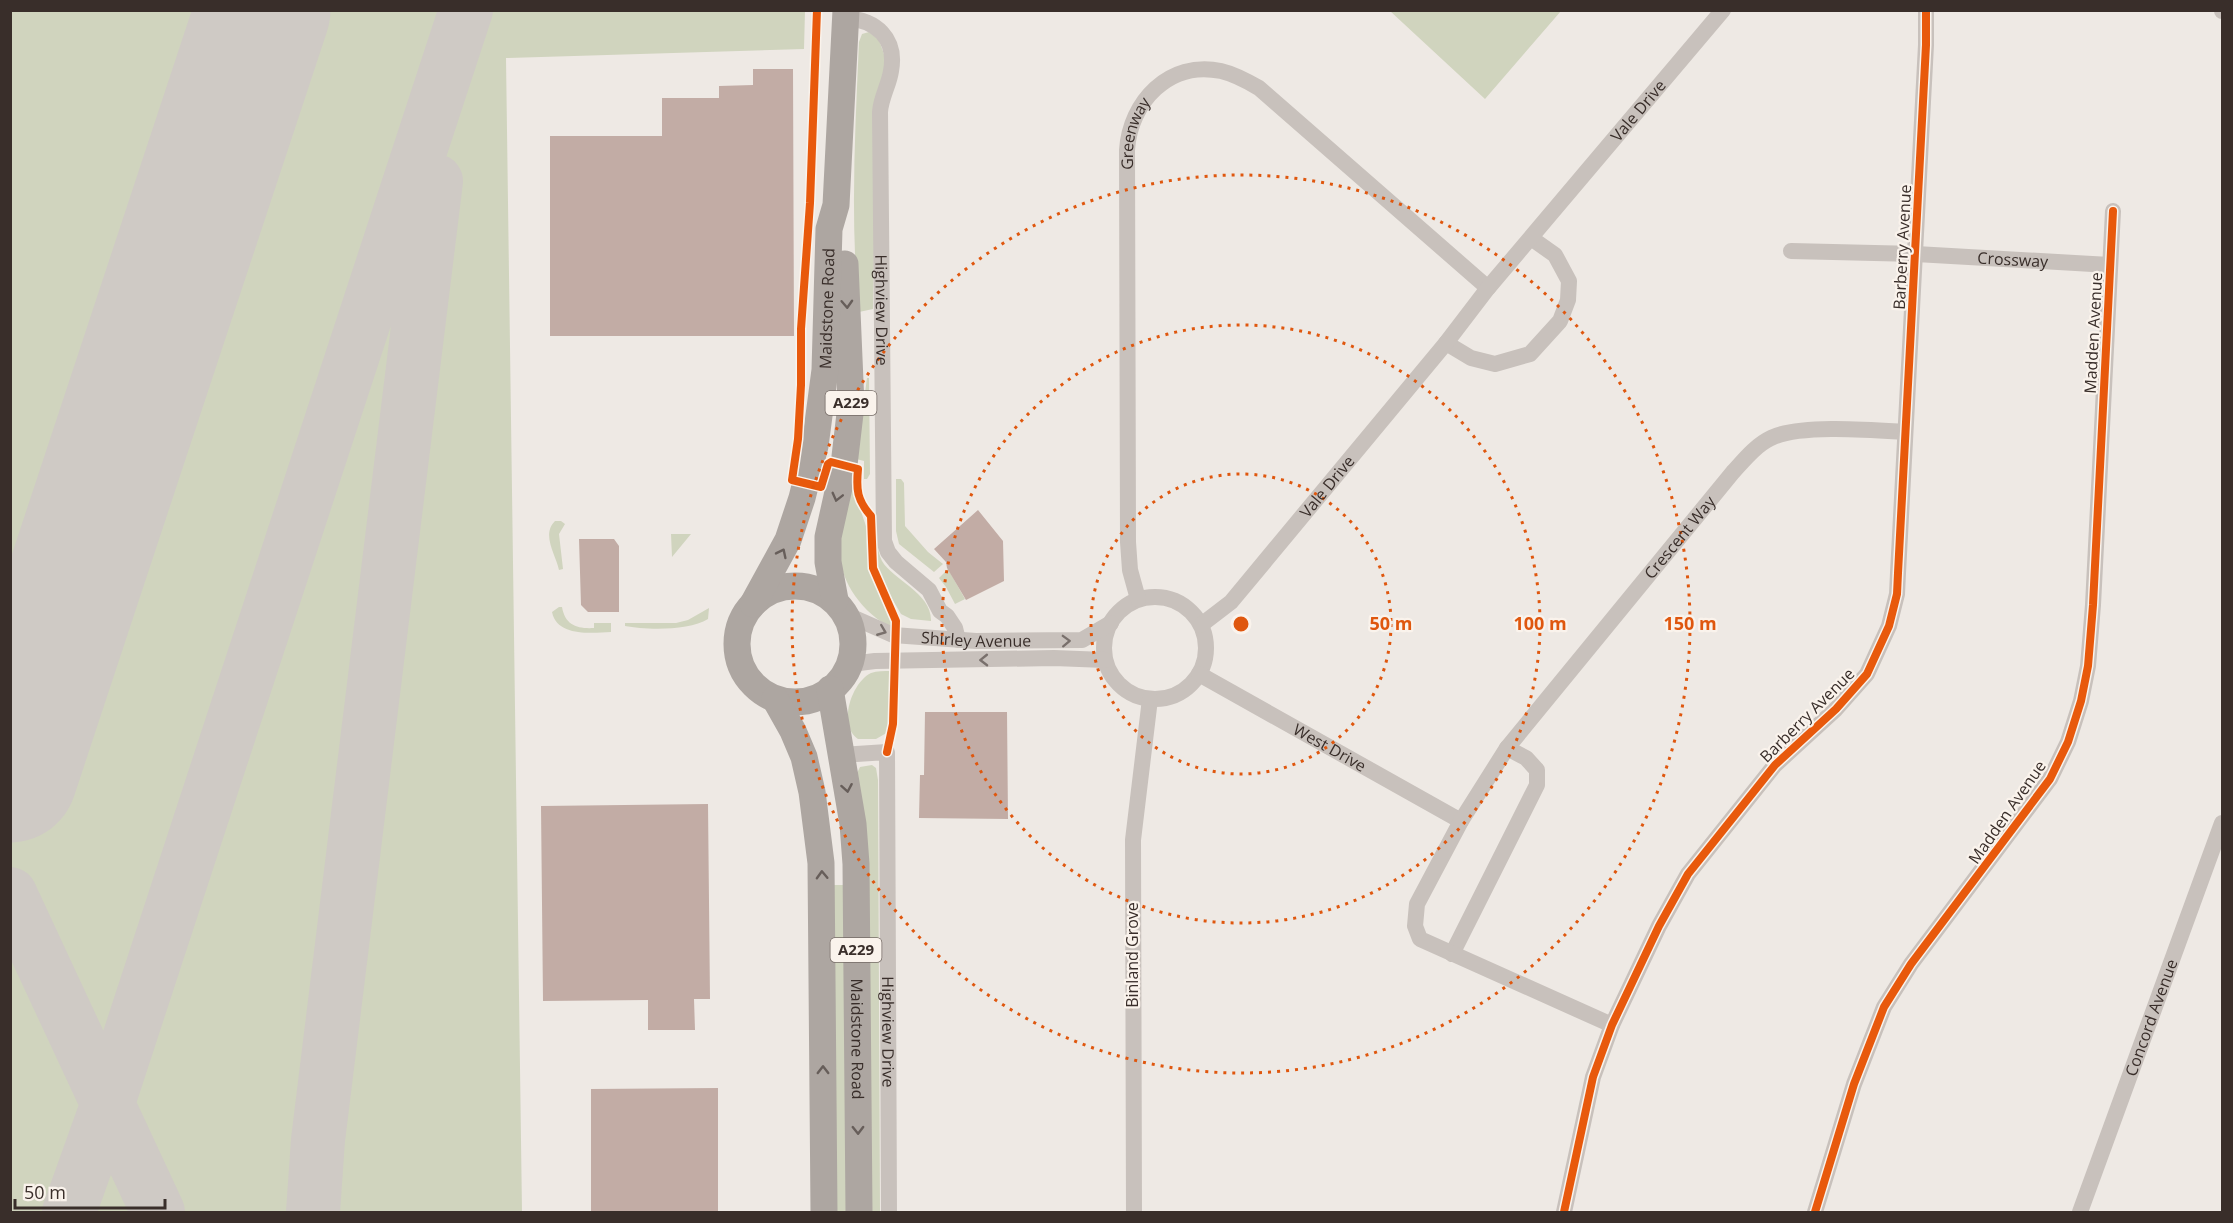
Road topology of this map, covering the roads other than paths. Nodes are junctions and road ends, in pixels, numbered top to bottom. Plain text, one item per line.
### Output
1 (1723, 10) edge
2 (1926, 10) edge
3 (846, 14) edge
4 (836, 205) junction
5 (2113, 211) dead end
6 (1531, 238) junction
7 (1791, 251) dead end
8 (1916, 254) junction
9 (2110, 265) junction
10 (1488, 288) junction
11 (1446, 343) junction
12 (1905, 432) junction
13 (1137, 599) junction
14 (753, 604) junction
15 (839, 607) junction
16 (940, 612) junction
17 (1111, 623) junction
18 (1201, 624) junction
19 (936, 639) junction
20 (958, 640) junction
21 (1105, 660) junction
22 (1199, 674) junction
23 (838, 680) junction
24 (775, 699) junction
25 (1150, 699) junction
26 (1507, 748) junction
27 (841, 755) junction
28 (1461, 821) junction
29 (2223, 823) edge
30 (1452, 954) junction
31 (1612, 1025) junction
32 (824, 1212) edge
33 (859, 1212) edge
34 (889, 1212) edge
35 (1134, 1212) edge
36 (1564, 1212) edge
37 (1815, 1212) edge
38 (2080, 1212) edge

1 - 6 street, Vale Drive
2 - 8 street, Barberry Avenue
3 - 4 main road, Maidstone Road / A229
3 - 16 street, Highview Drive
14 -> 4 main road, Maidstone Road / A229
4 -> 15 main road, Maidstone Road / A229
5 - 9 street, Madden Avenue
6 - 10 street, Vale Drive
6 - 11 street
7 - 8 street, Crossway
8 - 9 street, Crossway
8 - 12 street, Barberry Avenue
9 - 37 street, Madden Avenue
10 - 11 street, Vale Drive
10 - 13 street, Greenway
11 - 18 street, Vale Drive
12 - 26 street, Crescent Way
12 - 31 street, Barberry Avenue
13 - 17 street, Shirley Avenue
13 - 18 street
14 - 15 main road
14 - 24 main road, A229
15 -> 19 street, Shirley Avenue
15 - 23 main road, A229
16 - 19 street
16 - 20 street, Highview Drive
20 -> 17 street, Shirley Avenue
17 - 21 street
18 - 22 street
19 - 20 street, Shirley Avenue
21 -> 23 street, Shirley Avenue
21 - 25 street
22 - 25 street
22 - 28 street, West Drive
23 - 24 main road
23 - 27 main road, Maidstone Road / A229
32 -> 24 main road, Maidstone Road / A229
25 - 35 street, Binland Grove
26 - 28 street, Crescent Way
26 - 30 street
27 -> 33 main road, Maidstone Road / A229
27 - 34 street, Highview Drive
28 - 30 street, Crescent Way
29 - 38 street, Concord Avenue
30 - 31 street, Crescent Way
31 - 36 street, Barberry Avenue

